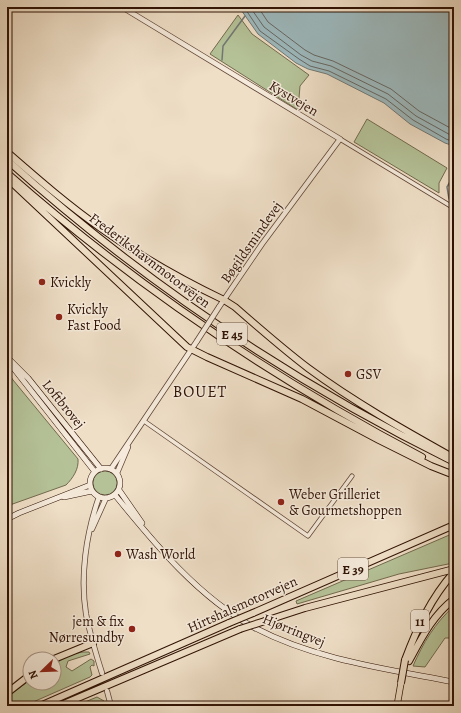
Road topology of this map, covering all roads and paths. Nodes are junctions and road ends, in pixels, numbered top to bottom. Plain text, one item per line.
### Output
1 (122, 7) edge
2 (340, 139) junction
3 (7, 152) edge
4 (7, 160) edge
5 (7, 173) edge
6 (7, 178) edge
7 (454, 208) edge
8 (224, 300) junction
9 (191, 349) junction
10 (7, 357) edge
11 (7, 360) edge
12 (144, 421) junction
13 (132, 439) junction
14 (454, 458) edge
15 (454, 462) edge
16 (101, 468) junction
17 (111, 469) junction
18 (95, 472) junction
19 (117, 473) junction
20 (454, 474) edge
21 (352, 476) dead end
22 (90, 485) junction
23 (92, 491) junction
24 (117, 492) junction
25 (99, 497) junction
26 (106, 498) junction
27 (51, 500) junction
28 (7, 519) edge
29 (454, 525) edge
30 (90, 533) junction
31 (454, 570) edge
32 (454, 599) edge
33 (93, 643) junction
34 (62, 656) edge
35 (407, 661) junction
36 (102, 673) dead end
37 (22, 681) edge
38 (454, 682) edge
39 (400, 685) joint
40 (107, 691) dead end
41 (7, 693) edge
42 (40, 706) edge
43 (59, 706) edge
44 (111, 706) edge
45 (397, 706) edge

1 - 2 street, Kystvejen
2 - 7 street, Kystvejen
2 - 8 street, Bøgildsmindevej
3 - 8 highway
4 - 15 highway, Frederikshavnmotorvejen / E 45
5 - 20 highway, Frederikshavnmotorvejen / E 45
6 - 9 highway
8 - 9 street, Bøgildsmindevej, bridge
8 - 14 highway
9 - 12 street, Bøgildsmindevej
9 - 20 highway
10 - 16 main road, Loftbrovej
11 - 18 main road, Loftbrovej
12 - 13 street, Bøgildsmindevej
12 - 21 street
13 - 17 street, Bøgildsmindevej
13 - 19 street, Bøgildsmindevej
16 - 17 main road
16 - 18 main road
17 - 19 main road
18 - 22 main road
19 - 24 main road
22 - 23 main road
22 - 27 main road
23 - 25 main road
23 - 27 main road
24 - 26 main road
24 - 38 main road, Hjørringvej
25 - 26 main road
25 - 30 street
26 - 30 street
27 - 28 main road
29 - 42 highway, Hirtshalsmotorvejen / E 39, bridge
30 - 33 street
31 - 35 highway, 11
31 - 43 highway, Hirtshalsmotorvejen / E 39, bridge
32 - 35 highway, 11
33 - 34 highway
33 - 36 street
35 - 39 highway, 11, bridge
37 - 41 highway
39 - 45 main road, 11
40 - 44 street

